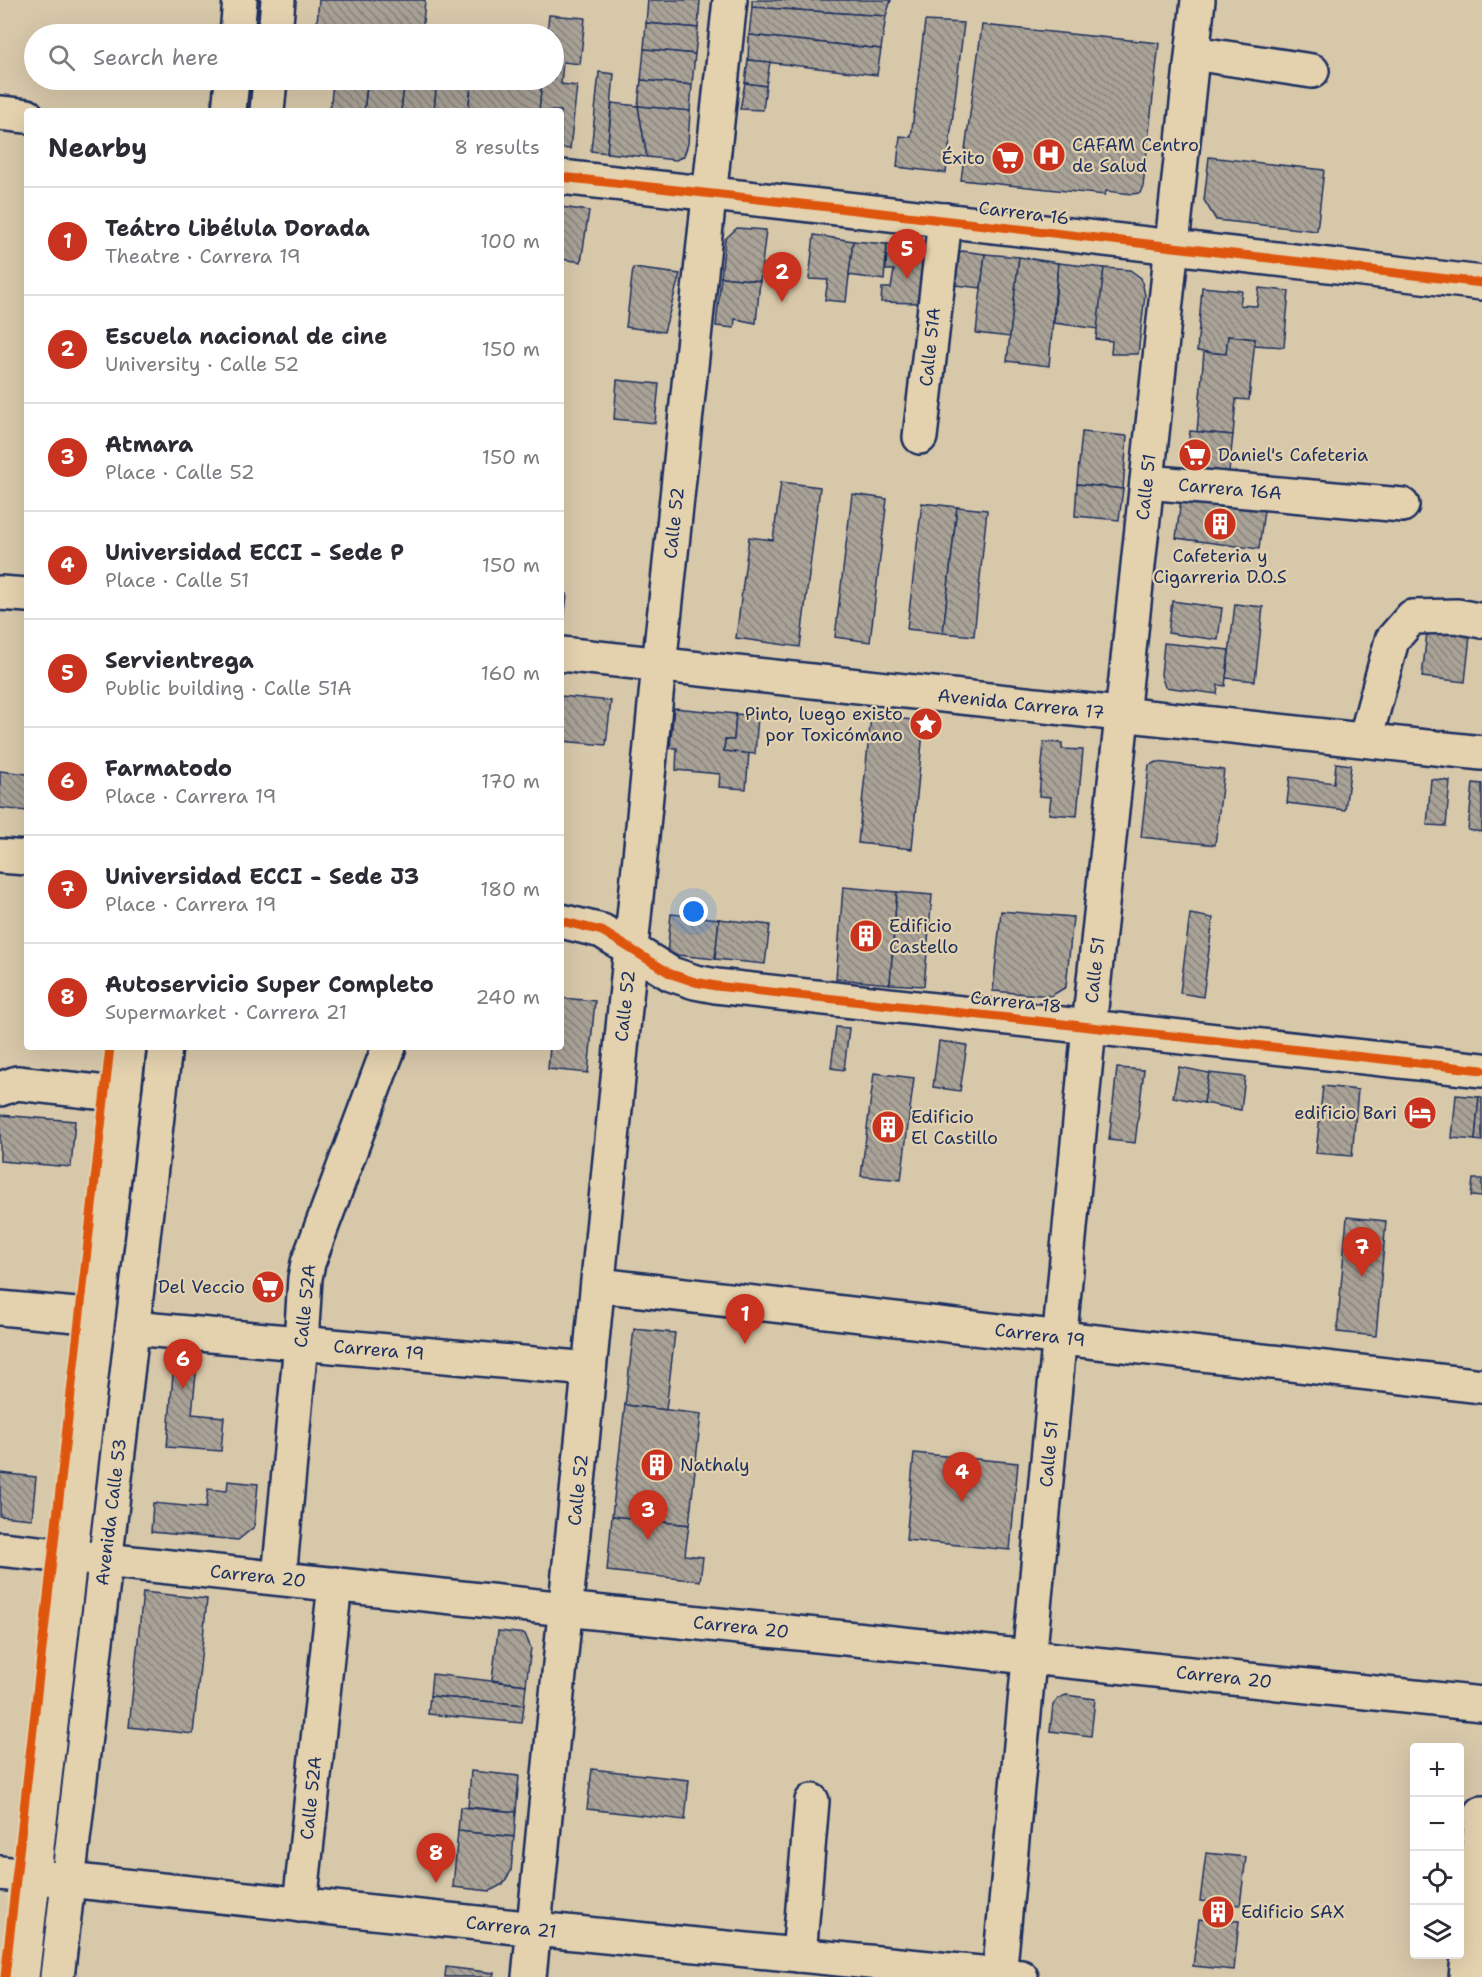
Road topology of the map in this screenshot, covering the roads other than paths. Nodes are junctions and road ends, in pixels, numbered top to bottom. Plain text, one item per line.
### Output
1 (240, 0) edge
2 (278, 0) edge
3 (730, 0) edge
4 (1198, 0) edge
5 (238, 24) edge
6 (275, 24) edge
7 (1193, 53) junction
8 (1312, 71) dead end
9 (231, 90) edge
10 (269, 90) edge
11 (229, 108) edge
12 (267, 108) edge
13 (0, 113) edge
14 (24, 117) edge
15 (564, 177) edge
16 (710, 195) junction
17 (945, 220) junction
18 (1172, 247) junction
19 (1482, 283) edge
20 (920, 437) dead end
21 (1147, 482) junction
22 (1402, 505) dead end
23 (0, 592) edge
24 (24, 596) edge
25 (1482, 621) edge
26 (564, 654) edge
27 (659, 665) junction
28 (1122, 714) junction
29 (1365, 740) junction
30 (1482, 753) edge
31 (0, 856) edge
32 (24, 858) edge
33 (564, 922) edge
34 (631, 951) junction
35 (1089, 1027) junction
36 (129, 1050) edge
37 (165, 1050) edge
38 (388, 1050) edge
39 (1482, 1070) edge
40 (6, 1082) edge
41 (124, 1095) junction
42 (597, 1284) junction
43 (0, 1308) edge
44 (98, 1317) junction
45 (132, 1328) junction
46 (1060, 1338) junction
47 (301, 1343) junction
48 (589, 1370) junction
49 (1482, 1386) edge
50 (0, 1549) edge
51 (70, 1555) junction
52 (105, 1559) junction
53 (279, 1578) junction
54 (335, 1584) junction
55 (566, 1609) junction
56 (1029, 1656) junction
57 (1482, 1704) edge
58 (812, 1801) dead end
59 (1482, 1813) edge
60 (0, 1873) edge
61 (33, 1876) junction
62 (68, 1880) junction
63 (300, 1905) junction
64 (534, 1929) junction
65 (800, 1955) junction
66 (0, 1975) edge
67 (1007, 1976) edge
68 (22, 1977) edge
69 (57, 1977) edge
70 (529, 1977) edge
71 (1466, 1977) edge

1 - 5 street
2 - 6 street
3 - 16 street, Calle 52
4 - 7 street, Calle 51
7 - 8 street
7 - 18 street, Calle 51
9 - 11 street
10 - 12 street
13 - 14 street
15 - 16 street, Carrera 16
16 - 17 street, Carrera 16
16 - 27 street, Calle 52
17 - 18 street, Carrera 16
17 - 20 street, Calle 51A
18 - 19 street, Carrera 16
18 - 21 street, Calle 51
21 - 22 street, Carrera 16A
21 - 28 street, Calle 51
23 - 24 street
25 - 29 street
26 - 27 street, Avenida Carrera 17
27 - 28 street, Avenida Carrera 17
27 - 34 street, Calle 52
28 - 29 street, Avenida Carrera 17
28 - 35 street, Calle 51
29 - 30 street, Avenida Carrera 17
31 - 32 street
33 - 34 street, Carrera 18
34 - 35 street, Carrera 18
34 - 42 street, Calle 52
35 - 39 street, Carrera 18
35 - 46 street, Calle 51
36 - 41 street, Avenida Calle 53
37 - 45 street, Avenida Calle 53
38 - 47 street, Calle 52A
40 - 41 street
41 - 44 street, Avenida Calle 53
42 - 46 street, Carrera 19
42 - 48 street, Calle 52
43 - 44 street
44 - 51 street, Avenida Calle 53
45 - 47 street, Carrera 19
45 - 52 street, Avenida Calle 53
46 - 49 street, Carrera 19
46 - 56 street, Calle 51
47 - 48 street, Carrera 19
47 - 53 street, Calle 52A
48 - 55 street, Calle 52
50 - 51 street, Carrera 20
51 - 52 street, Carrera 20
51 - 61 street, Avenida Calle 53
52 - 53 street, Carrera 20
52 - 62 street, Avenida Calle 53
53 - 54 street, Carrera 20
54 - 55 street, Carrera 20
54 - 63 street, Calle 52A
55 - 56 street, Carrera 20
55 - 64 street, Calle 52
56 - 57 street, Carrera 20
56 - 67 street, Calle 51
58 - 65 street
59 - 71 street
60 - 61 street, Carrera 21
61 - 62 street, Carrera 21
61 - 68 street, Avenida Calle 53
62 - 63 street, Carrera 21
62 - 69 street, Avenida Calle 53
63 - 64 street, Carrera 21
64 - 65 street, Carrera 21
64 - 70 street, Calle 52
65 - 67 street, Carrera 21
66 - 68 street

